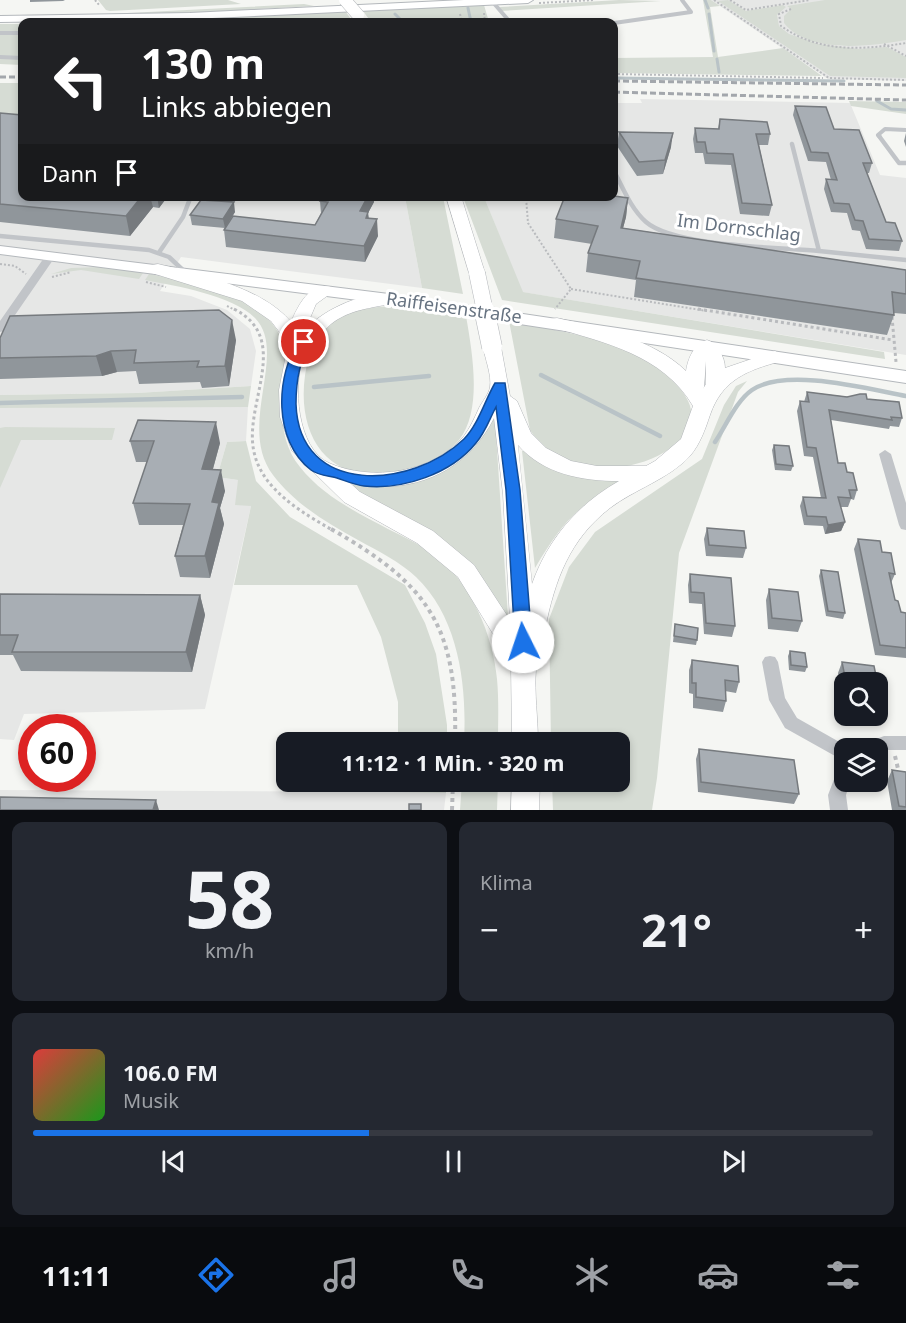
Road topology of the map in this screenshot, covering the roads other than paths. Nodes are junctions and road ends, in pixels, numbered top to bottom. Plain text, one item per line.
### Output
1 (345, 0) edge
2 (682, 0) edge
3 (492, 1) edge
4 (528, 2) edge
5 (170, 18) edge
6 (359, 18) edge
7 (507, 18) edge
8 (0, 19) edge
9 (18, 19) edge
10 (618, 22) edge
11 (0, 33) edge
12 (18, 33) edge
13 (0, 57) edge
14 (18, 58) edge
15 (906, 130) edge
16 (792, 144) dead end
17 (906, 163) edge
18 (618, 177) edge
19 (190, 201) edge
20 (455, 201) edge
21 (661, 231) junction
22 (0, 236) edge
23 (658, 239) edge
24 (0, 250) edge
25 (160, 251) junction
26 (819, 251) junction
27 (50, 257) junction
28 (906, 260) edge
29 (158, 269) junction
30 (186, 273) junction
31 (325, 291) junction
32 (389, 299) junction
33 (556, 316) junction
34 (0, 329) edge
35 (313, 329) junction
36 (294, 346) junction
37 (707, 346) junction
38 (775, 357) junction
39 (901, 370) edge
40 (715, 383) junction
41 (500, 386) junction
42 (694, 387) junction
43 (703, 406) junction
44 (885, 453) dead end
45 (317, 468) junction
46 (646, 473) junction
47 (906, 525) edge
48 (770, 662) dead end
49 (525, 664) junction
50 (525, 732) edge
51 (834, 748) edge
52 (526, 792) edge
53 (838, 792) edge
54 (525, 810) edge
55 (839, 810) edge

1 - 6 main road, bridge
2 - 10 lane
3 - 4 street
3 - 5 street
3 - 7 lane
8 - 9 street
11 - 12 lane
13 - 14 lane
15 - 17 lane
16 - 26 lane, Im Dornschlag
18 - 21 lane, Im Dornschlag
19 - 25 lane
20 - 41 main road, bridge
21 - 23 lane
21 - 26 lane, Im Dornschlag
22 - 25 lane
24 - 27 street, Raiffeisenstraße
25 - 30 lane
26 - 28 lane, Im Dornschlag
27 - 29 street, Raiffeisenstraße
27 - 34 street
29 - 30 street, Raiffeisenstraße
29 - 36 main road
30 - 31 street, Raiffeisenstraße
31 - 32 street, Raiffeisenstraße
31 - 35 main road
31 - 36 main road
32 - 33 street, Raiffeisenstraße
32 - 35 main road
33 - 37 street, Raiffeisenstraße
33 - 42 main road
35 - 36 main road
36 - 45 main road
37 - 38 street, Raiffeisenstraße
37 - 40 main road
37 - 42 main road
38 - 39 street, Raiffeisenstraße
38 - 40 main road
40 - 43 main road
41 - 45 main road
41 - 46 main road
41 - 49 main road
42 - 43 main road
43 - 46 main road
44 - 47 street
45 - 49 main road
46 - 49 main road
48 - 51 street
49 - 50 main road
52 - 54 main road
53 - 55 street

